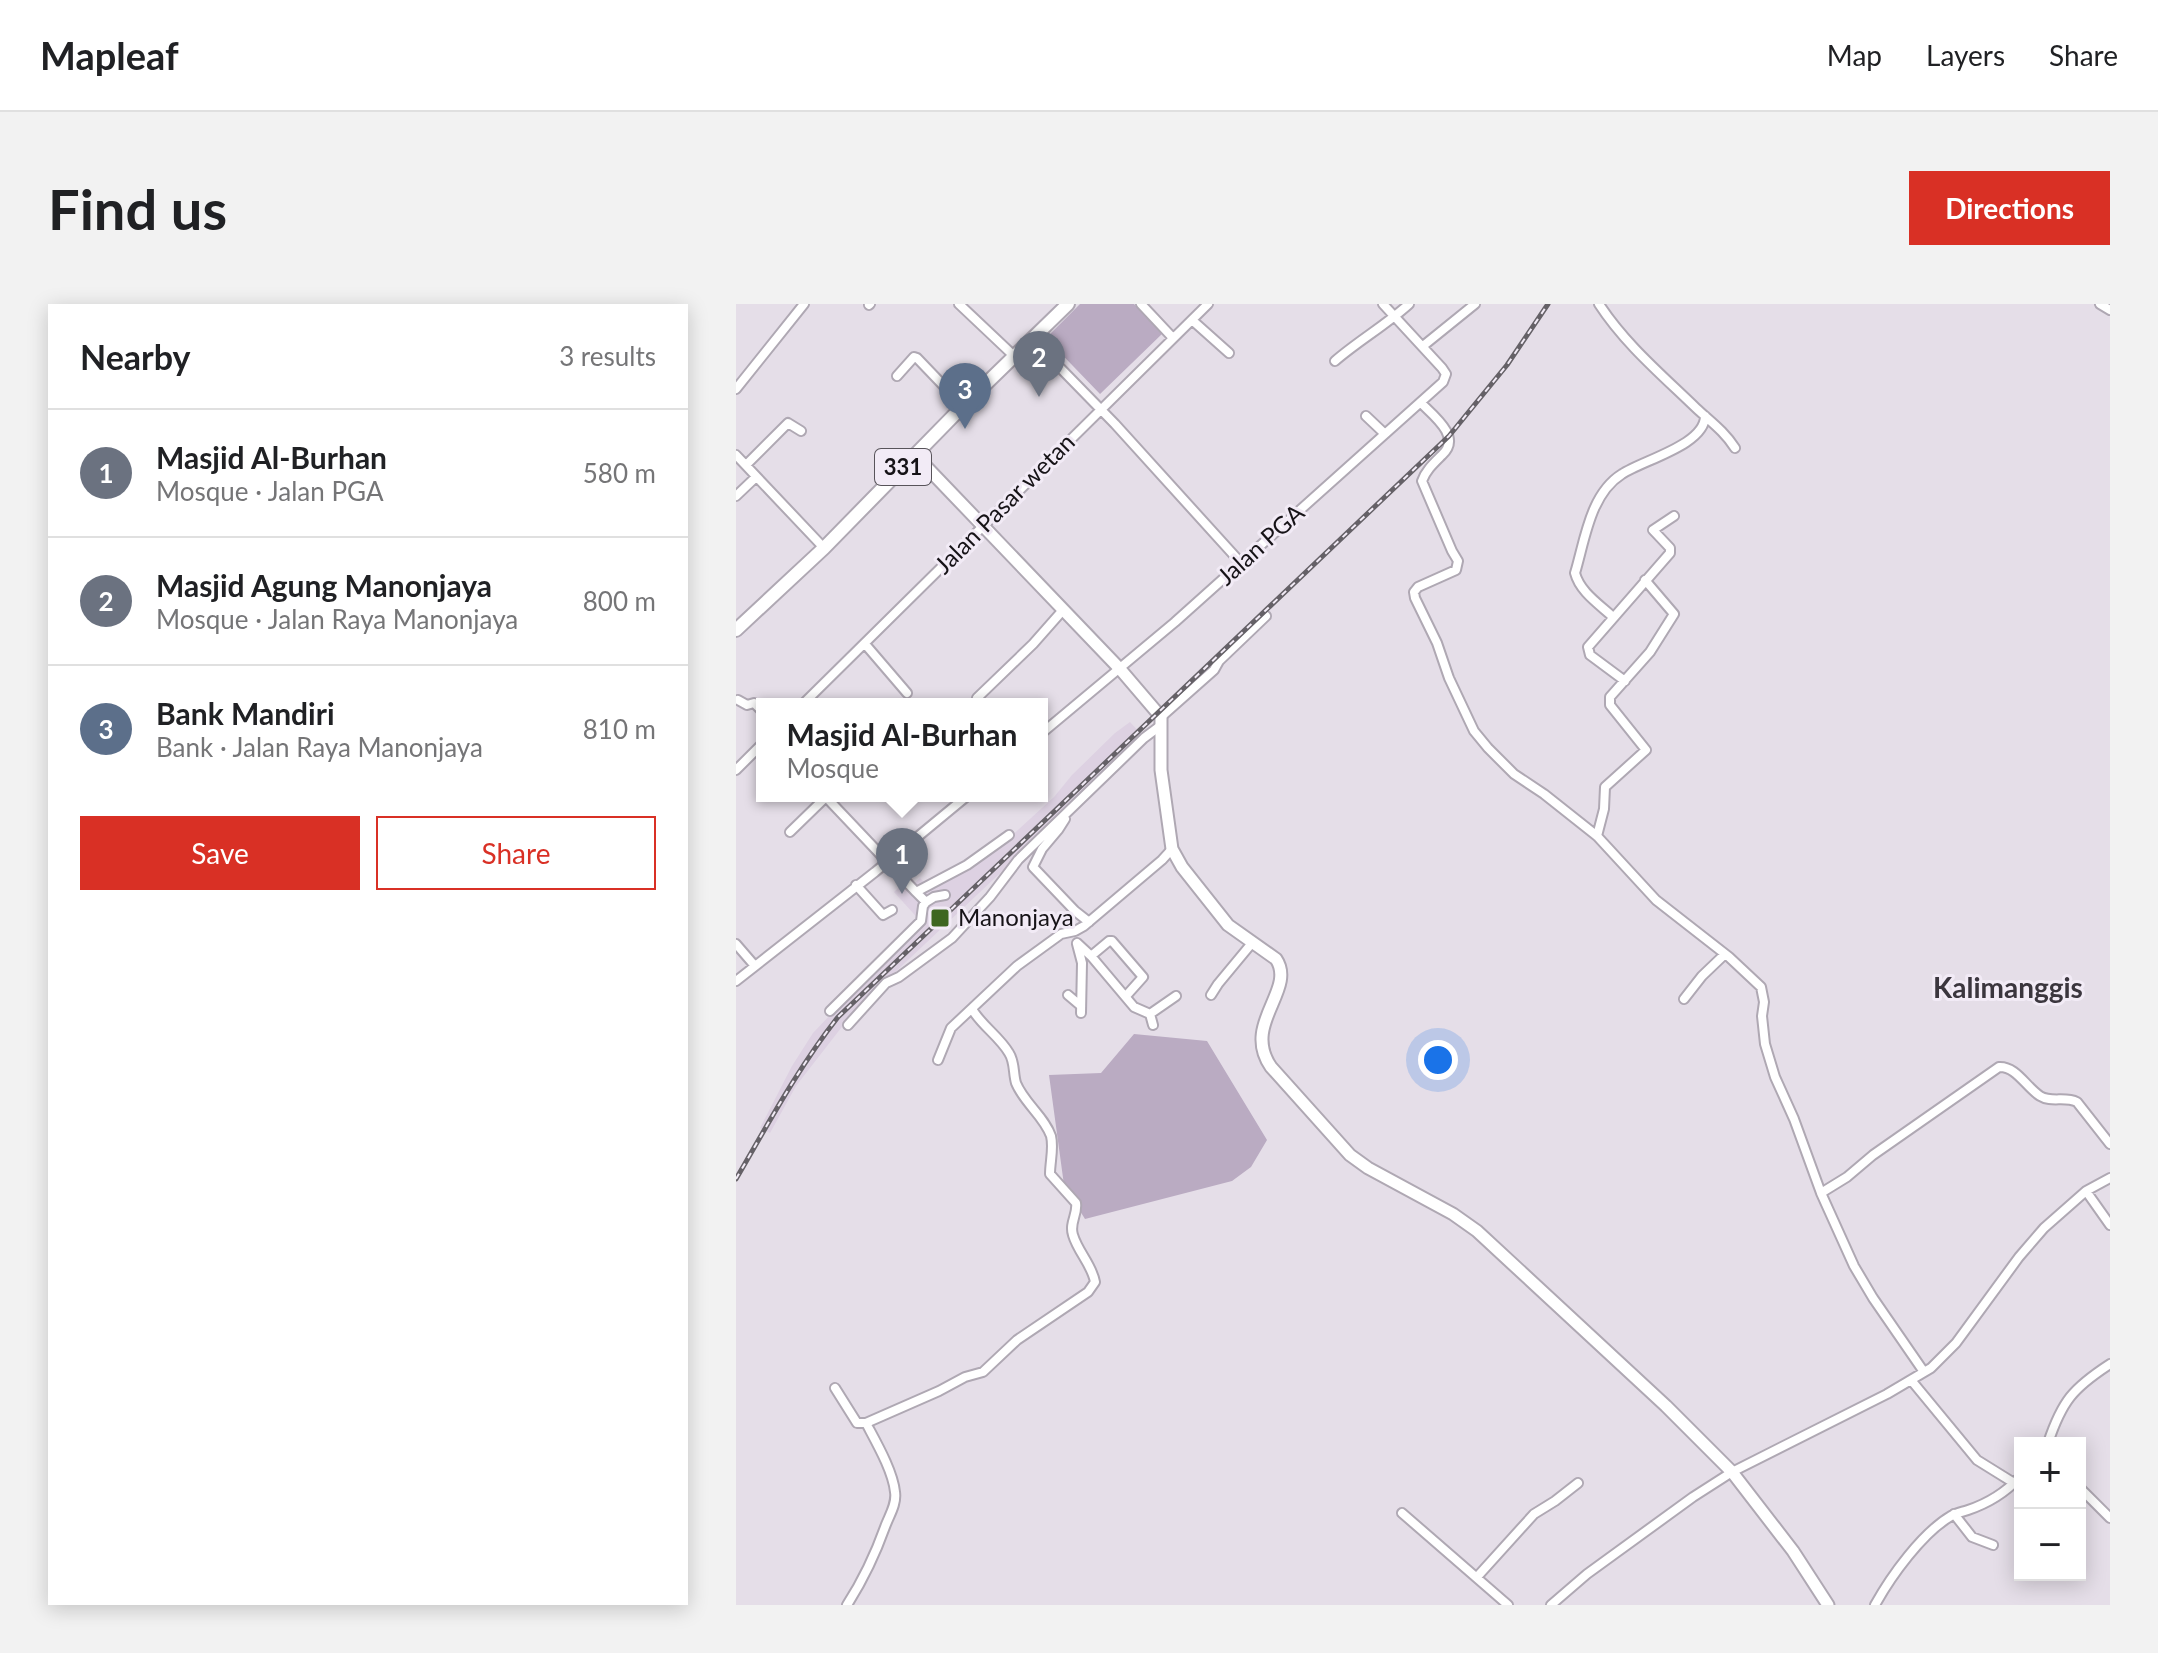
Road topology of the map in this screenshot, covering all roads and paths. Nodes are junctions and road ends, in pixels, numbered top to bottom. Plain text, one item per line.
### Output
1 (804, 304) edge
2 (959, 304) edge
3 (1068, 304) edge
4 (1141, 304) edge
5 (1208, 304) edge
6 (1383, 304) edge
7 (1409, 304) edge
8 (1599, 304) edge
9 (2100, 304) edge
10 (1471, 305) edge
11 (2110, 310) edge
12 (1395, 317) junction
13 (1192, 320) junction
14 (1172, 337) junction
15 (1032, 339) junction
16 (1423, 346) junction
17 (1229, 353) dead end
18 (1014, 356) junction
19 (1335, 361) dead end
20 (897, 376) dead end
21 (736, 389) edge
22 (1421, 403) junction
23 (963, 406) junction
24 (1100, 410) junction
25 (1366, 416) dead end
26 (1705, 416) junction
27 (801, 431) dead end
28 (1385, 434) junction
29 (1735, 448) dead end
30 (736, 455) edge
31 (915, 455) junction
32 (746, 465) junction
33 (756, 477) junction
34 (736, 496) edge
35 (1674, 516) dead end
36 (983, 526) junction
37 (824, 548) junction
38 (1241, 563) junction
39 (1645, 580) junction
40 (1063, 610) junction
41 (1266, 616) dead end
42 (1613, 617) junction
43 (736, 630) edge
44 (865, 644) junction
45 (1120, 669) junction
46 (1625, 681) junction
47 (907, 693) dead end
48 (809, 698) edge
49 (977, 698) dead end
50 (738, 700) edge
51 (756, 705) edge
52 (1161, 722) junction
53 (1048, 728) edge
54 (756, 750) edge
55 (736, 770) edge
56 (820, 802) edge
57 (832, 802) edge
58 (960, 802) edge
59 (1070, 811) junction
60 (790, 832) dead end
61 (1009, 835) dead end
62 (1597, 836) junction
63 (1172, 849) junction
64 (887, 861) junction
65 (856, 885) junction
66 (916, 892) junction
67 (945, 895) dead end
68 (926, 902) junction
69 (892, 910) dead end
70 (1089, 922) junction
71 (1075, 931) junction
72 (1077, 943) junction
73 (1252, 943) junction
74 (736, 944) edge
75 (1725, 954) junction
76 (1091, 956) junction
77 (755, 966) junction
78 (736, 981) edge
79 (1068, 995) dead end
80 (1211, 995) dead end
81 (1126, 996) junction
82 (1176, 996) dead end
83 (1684, 999) dead end
84 (972, 1009) junction
85 (830, 1011) dead end
86 (1150, 1014) junction
87 (848, 1025) dead end
88 (1153, 1025) dead end
89 (938, 1060) dead end
90 (2110, 1144) edge
91 (2110, 1178) edge
92 (1821, 1193) junction
93 (2090, 1197) junction
94 (2110, 1225) edge
95 (2110, 1364) edge
96 (1924, 1372) junction
97 (1911, 1380) junction
98 (835, 1388) dead end
99 (866, 1423) junction
100 (2050, 1437) edge
101 (1732, 1472) junction
102 (2014, 1478) edge
103 (2014, 1482) edge
104 (1578, 1483) dead end
105 (2086, 1494) edge
106 (1402, 1513) dead end
107 (1954, 1514) junction
108 (2110, 1518) edge
109 (1993, 1545) dead end
110 (1477, 1577) junction
111 (847, 1605) edge
112 (1508, 1605) edge
113 (1551, 1605) edge
114 (1828, 1605) edge
115 (1875, 1605) edge

1 - 21 street
2 - 18 street
3 - 15 main road, 331
4 - 14 street
5 - 13 street, Jalan Pasar wetan
6 - 12 street
7 - 12 street
8 - 26 street
9 - 11 street
10 - 16 street
12 - 16 street
12 - 19 street
13 - 14 street, Jalan Pasar wetan
13 - 17 street
14 - 24 street, Jalan Pasar wetan
15 - 18 main road, 331
15 - 24 street
16 - 22 street, Jalan PGA
18 - 23 main road, 331
20 - 23 street
22 - 28 street, Jalan PGA
22 - 62 street
23 - 31 main road, 331
24 - 36 street, Jalan Pasar wetan
24 - 38 street
25 - 28 street
26 - 29 street
26 - 42 street
27 - 32 street
28 - 38 street, Jalan PGA
30 - 32 street
31 - 36 main road
31 - 37 main road, 331
32 - 33 street
33 - 34 street
33 - 37 street
35 - 39 street
36 - 40 main road
36 - 44 street, Jalan Pasar wetan
37 - 43 main road, 331
38 - 45 street, Jalan PGA
39 - 42 street
39 - 46 street
40 - 45 main road
40 - 49 street
41 - 52 street
42 - 46 street
44 - 47 street
44 - 48 street, Jalan Pasar wetan
45 - 52 main road
45 - 53 street, Jalan PGA
46 - 62 street
50 - 51 street
52 - 59 street
52 - 63 main road
54 - 55 street
56 - 60 street
57 - 64 street
58 - 64 street
59 - 70 street
59 - 87 street
61 - 66 street
62 - 75 street
63 - 70 street
63 - 73 main road
64 - 65 street
64 - 66 street
65 - 69 street
65 - 77 street
66 - 68 street
67 - 68 street
68 - 85 street
70 - 71 street
71 - 72 street
71 - 84 street
72 - 76 street
72 - 79 street
73 - 80 street
73 - 101 main road
74 - 77 street
75 - 83 street
75 - 92 street
76 - 81 street
76 - 81 street
77 - 78 street
81 - 86 street
82 - 86 street
84 - 89 street
84 - 99 street
86 - 88 street
90 - 92 street
91 - 93 street
92 - 96 street
93 - 94 street
93 - 96 street
95 - 100 street
96 - 97 street
97 - 101 street
97 - 102 street
98 - 99 street
99 - 111 street
101 - 113 street
101 - 114 main road
103 - 107 street
104 - 110 street
105 - 108 street
106 - 110 street
107 - 109 street
107 - 115 street
110 - 112 street

